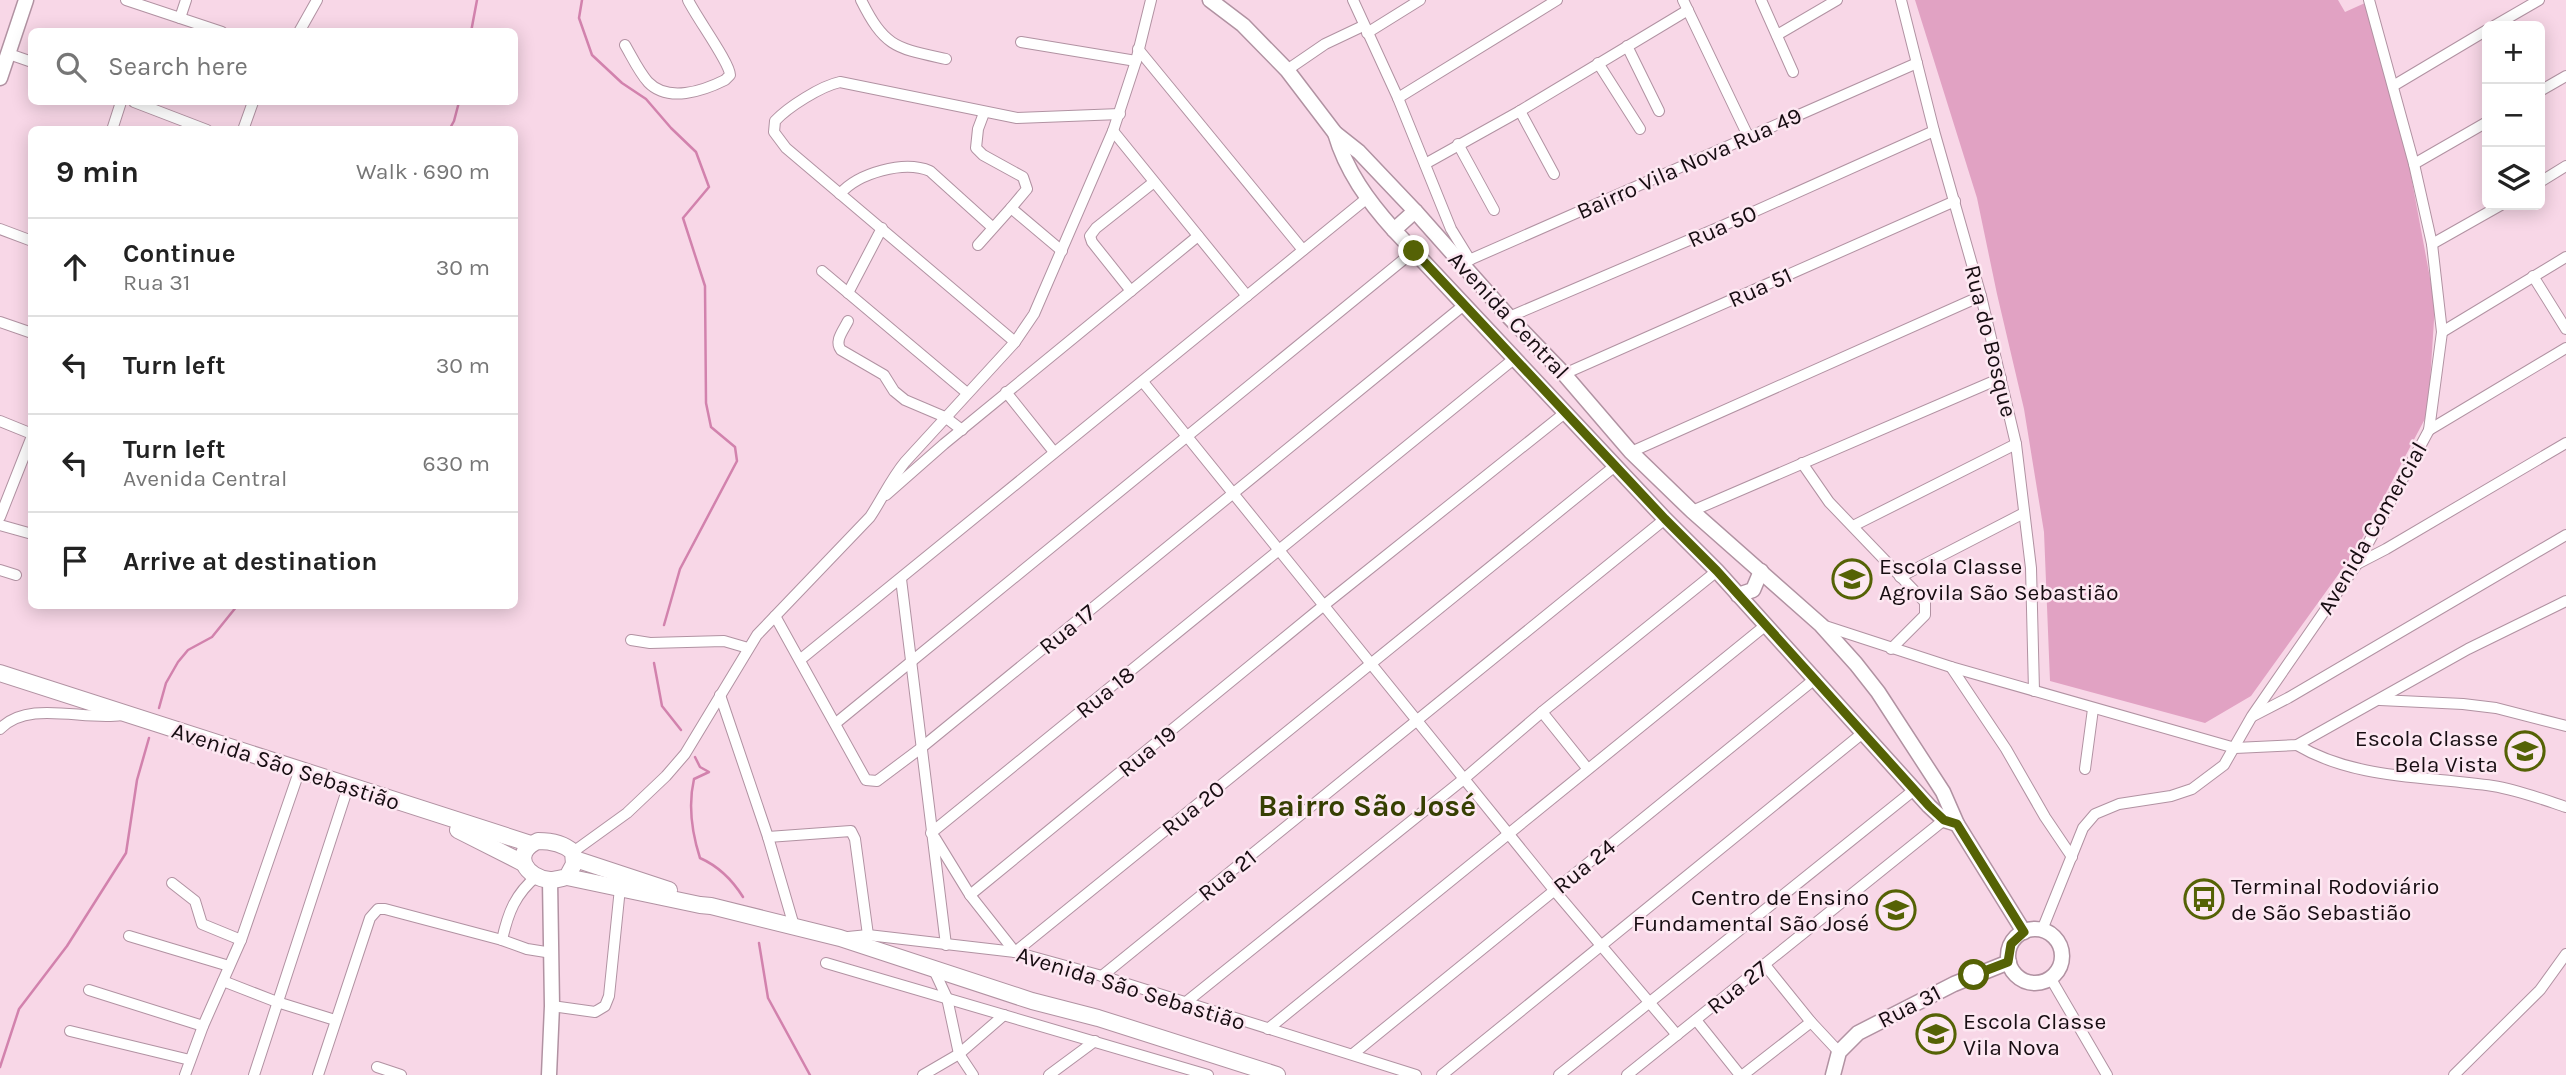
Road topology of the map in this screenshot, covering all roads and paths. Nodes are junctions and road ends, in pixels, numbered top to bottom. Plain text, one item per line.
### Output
1 (26, 0) edge
2 (126, 0) edge
3 (186, 0) edge
4 (317, 0) edge
5 (688, 0) edge
6 (861, 0) edge
7 (1151, 0) edge
8 (1353, 0) edge
9 (1420, 0) edge
10 (1557, 0) edge
11 (1761, 0) edge
12 (1837, 0) edge
13 (1901, 0) edge
14 (2539, 0) edge
15 (1216, 1) edge
16 (2372, 1) edge
17 (1686, 5) edge
18 (180, 18) junction
19 (2503, 21) edge
20 (210, 28) edge
21 (301, 28) edge
22 (1365, 29) junction
23 (2482, 33) edge
24 (1777, 35) junction
25 (1021, 42) dead end
26 (625, 45) dead end
27 (1628, 46) junction
28 (1138, 49) junction
29 (9, 54) junction
30 (946, 60) dead end
31 (28, 61) edge
32 (1136, 61) junction
33 (1598, 63) junction
34 (1917, 63) junction
35 (1287, 70) junction
36 (1793, 72) dead end
37 (2566, 76) edge
38 (0, 78) edge
39 (2393, 86) junction
40 (2545, 88) edge
41 (1398, 98) junction
42 (120, 105) edge
43 (143, 105) edge
44 (166, 105) edge
45 (252, 105) edge
46 (1520, 111) junction
47 (1659, 111) dead end
48 (163, 112) junction
49 (984, 113) junction
50 (1120, 114) junction
51 (2482, 125) edge
52 (113, 126) edge
53 (195, 126) edge
54 (244, 126) edge
55 (1640, 129) dead end
56 (1113, 131) junction
57 (1934, 131) junction
58 (1335, 133) junction
59 (1748, 136) junction
60 (1458, 144) junction
61 (1425, 164) junction
62 (2414, 164) junction
63 (2566, 166) edge
64 (1555, 174) dead end
65 (2545, 179) edge
66 (1154, 182) junction
67 (840, 194) junction
68 (1366, 199) junction
69 (1955, 201) junction
70 (1011, 208) junction
71 (1494, 210) dead end
72 (2492, 210) edge
73 (1415, 211) junction
74 (992, 227) junction
75 (882, 228) junction
76 (0, 229) edge
77 (1394, 230) junction
78 (1198, 236) junction
79 (28, 240) edge
80 (2432, 244) junction
81 (978, 245) dead end
82 (1303, 250) junction
83 (1062, 251) junction
84 (1414, 251) junction
85 (2566, 257) edge
86 (1465, 262) junction
87 (822, 271) dead end
88 (2533, 276) junction
89 (1131, 291) junction
90 (848, 293) junction
91 (1247, 296) junction
92 (1981, 296) junction
93 (1464, 305) junction
94 (1509, 317) junction
95 (848, 321) dead end
96 (0, 322) edge
97 (2566, 329) edge
98 (28, 332) edge
99 (2442, 332) junction
100 (1014, 342) junction
101 (2566, 348) edge
102 (1515, 358) junction
103 (1564, 374) junction
104 (2001, 378) junction
105 (1143, 382) junction
106 (967, 393) junction
107 (1006, 393) junction
108 (1566, 412) junction
109 (945, 417) junction
110 (0, 421) edge
111 (962, 430) junction
112 (2429, 430) junction
113 (28, 433) edge
114 (1186, 436) junction
115 (2566, 443) edge
116 (2016, 444) junction
117 (28, 445) edge
118 (1054, 452) junction
119 (1631, 452) junction
120 (1802, 463) junction
121 (1615, 466) junction
122 (1233, 494) junction
123 (883, 497) junction
124 (1692, 511) junction
125 (2024, 513) junction
126 (0, 517) edge
127 (1665, 519) junction
128 (0, 524) edge
129 (1853, 526) junction
130 (28, 533) edge
131 (2566, 535) edge
132 (1279, 551) junction
133 (2357, 564) junction
134 (0, 570) edge
135 (1717, 571) junction
136 (1761, 571) junction
137 (16, 575) dead end
138 (1900, 577) junction
139 (901, 579) junction
140 (1775, 583) junction
141 (1738, 594) junction
142 (2566, 601) edge
143 (1323, 606) junction
144 (1750, 607) junction
145 (775, 616) junction
146 (1766, 625) junction
147 (1821, 625) junction
148 (1832, 636) junction
149 (1859, 638) junction
150 (631, 640) dead end
151 (748, 648) junction
152 (1891, 649) junction
153 (801, 659) junction
154 (910, 662) junction
155 (1370, 664) junction
156 (1951, 667) junction
157 (0, 673) edge
158 (1816, 678) junction
159 (0, 683) edge
160 (2034, 691) junction
161 (720, 695) junction
162 (2379, 701) junction
163 (103, 706) junction
164 (2093, 709) junction
165 (1542, 712) junction
166 (127, 714) junction
167 (2252, 716) junction
168 (1417, 722) junction
169 (836, 723) junction
170 (2566, 726) edge
171 (0, 729) edge
172 (1864, 732) junction
173 (2297, 745) junction
174 (921, 748) junction
175 (2235, 748) junction
176 (1587, 768) junction
177 (300, 769) junction
178 (2085, 769) dead end
179 (1465, 778) junction
180 (349, 784) junction
181 (1914, 790) junction
182 (2566, 807) edge
183 (419, 810) junction
184 (1951, 822) junction
185 (931, 832) junction
186 (1509, 832) junction
187 (768, 837) junction
188 (531, 844) junction
189 (574, 855) junction
190 (2072, 857) junction
191 (523, 863) junction
192 (567, 877) junction
193 (544, 878) junction
194 (172, 883) dead end
195 (620, 888) junction
196 (1554, 890) junction
197 (970, 895) junction
198 (711, 906) junction
199 (793, 926) junction
200 (2042, 930) junction
201 (2024, 932) junction
202 (868, 935) junction
203 (129, 936) dead end
204 (840, 938) junction
205 (241, 940) junction
206 (502, 940) junction
207 (946, 945) junction
208 (1601, 946) junction
209 (1015, 952) junction
210 (552, 953) junction
211 (2566, 954) edge
212 (2008, 962) junction
213 (826, 963) dead end
214 (1765, 965) junction
215 (229, 966) junction
216 (932, 968) junction
217 (1102, 976) junction
218 (2051, 979) junction
219 (223, 981) junction
220 (89, 990) dead end
221 (947, 998) junction
222 (277, 1002) junction
223 (1185, 1003) junction
224 (1648, 1003) junction
225 (552, 1006) junction
226 (1004, 1015) junction
227 (335, 1020) junction
228 (1696, 1020) junction
229 (1811, 1022) junction
230 (203, 1026) junction
231 (1268, 1029) junction
232 (70, 1031) dead end
233 (1677, 1035) junction
234 (1095, 1041) junction
235 (1839, 1052) junction
236 (959, 1054) junction
237 (1353, 1054) junction
238 (190, 1060) junction
239 (377, 1067) dead end
240 (1186, 1068) junction
241 (185, 1075) edge
242 (254, 1075) edge
243 (318, 1075) edge
244 (401, 1075) edge
245 (549, 1075) edge
246 (923, 1075) edge
247 (972, 1075) edge
248 (1049, 1075) edge
249 (1176, 1075) edge
250 (1208, 1075) edge
251 (1277, 1075) edge
252 (1416, 1075) edge
253 (1442, 1075) edge
254 (1559, 1075) edge
255 (1628, 1075) edge
256 (1741, 1075) edge
257 (1833, 1075) edge
258 (2108, 1075) edge
259 (2455, 1075) edge

1 - 29 street
2 - 18 street
3 - 18 street
4 - 21 street
5 - 26 street
6 - 30 street
7 - 28 street
8 - 22 street
9 - 22 street
10 - 41 street
11 - 24 street
12 - 24 street
13 - 34 street, Rua do Bosque
14 - 19 street
15 - 35 street
16 - 39 street, Avenida Comercial
17 - 27 street
17 - 59 street
18 - 20 street
22 - 35 street
22 - 41 street
23 - 39 street
24 - 36 street
25 - 32 street
27 - 33 street
27 - 47 street
28 - 32 street
28 - 82 street
29 - 31 street
29 - 38 street
32 - 50 street
33 - 46 street
33 - 55 street
34 - 57 street, Rua do Bosque
34 - 59 street, Bairro Vila Nova Rua 49
35 - 58 street
37 - 40 street
39 - 62 street, Avenida Comercial
41 - 61 street
42 - 52 street
43 - 48 street
44 - 48 street
45 - 54 street
46 - 60 street
46 - 64 street
48 - 53 street
49 - 50 street
49 - 67 street
49 - 70 street
50 - 56 street
51 - 62 street
56 - 66 street
56 - 83 street
57 - 69 street, Rua do Bosque
57 - 94 street, Rua 50
58 - 68 street, Avenida Central
58 - 73 street, Avenida Central
59 - 86 street, Bairro Vila Nova Rua 49
60 - 61 street
60 - 71 street
61 - 86 street
62 - 80 street, Avenida Comercial
63 - 65 street
66 - 78 street
66 - 89 street
67 - 74 street
67 - 75 street
68 - 77 street, Avenida Central
68 - 82 street
69 - 92 street, Rua do Bosque
69 - 103 street, Rua 51
70 - 74 street
70 - 83 street
72 - 80 street
73 - 77 street
73 - 86 street, Avenida Central
74 - 81 street
75 - 90 street
75 - 100 street
76 - 79 street
77 - 84 street, Avenida Central
78 - 89 street
78 - 91 street
80 - 99 street, Avenida Comercial
82 - 91 street
83 - 100 street
84 - 93 street, Avenida Central
84 - 114 street
85 - 88 street
86 - 94 street, Avenida Central
87 - 90 street
88 - 97 street
88 - 99 street
89 - 107 street
90 - 106 street
91 - 105 street
92 - 104 street, Rua do Bosque
92 - 119 street
93 - 102 street, Avenida Central
93 - 122 street, Rua 17
94 - 103 street, Avenida Central
95 - 109 street
96 - 98 street
99 - 112 street, Avenida Comercial
100 - 106 street
101 - 112 street
102 - 108 street, Avenida Central
102 - 132 street, Rua 18
103 - 119 street, Avenida Central
104 - 116 street, Rua do Bosque
104 - 120 street
105 - 114 street
105 - 118 street
106 - 109 street
107 - 111 street
107 - 118 street
108 - 121 street, Avenida Central
108 - 143 street, Rua 19
109 - 111 street
109 - 123 street
110 - 113 street
111 - 123 street
112 - 133 street, Avenida Comercial
114 - 122 street
114 - 154 street
115 - 133 street
116 - 125 street, Rua do Bosque
116 - 129 street
117 - 126 street
118 - 139 street
119 - 124 street, Avenida Central
120 - 124 street
120 - 129 street
121 - 127 street, Avenida Central
121 - 155 street, Rua 20
122 - 132 street
122 - 174 street, Rua 17
123 - 145 street
124 - 136 street, Avenida Central
125 - 138 street
125 - 160 street, Rua do Bosque
127 - 135 street, Avenida Central
127 - 168 street, Rua 21
128 - 130 street
129 - 138 street
131 - 167 street
132 - 143 street
132 - 185 street, Rua 18
133 - 167 street, Avenida Comercial
134 - 137 street
135 - 141 street, Avenida Central
135 - 165 street
136 - 140 street, Avenida Central
136 - 141 street
138 - 152 street
139 - 153 street
139 - 154 street
140 - 144 street
140 - 147 street, Avenida Central
141 - 144 street, Avenida Central
142 - 162 street
143 - 155 street
143 - 197 street, Rua 19
144 - 146 street, Avenida Central
145 - 151 street
145 - 153 street
146 - 158 street, Avenida Central
146 - 176 street
147 - 148 street, Avenida Central
147 - 149 street
148 - 149 street
148 - 184 street, Avenida Central
149 - 152 street
150 - 151 street
151 - 161 street
152 - 156 street
153 - 169 street
154 - 169 street
154 - 174 street
155 - 168 street
155 - 209 street, Rua 20
156 - 160 street
156 - 190 street
157 - 163 main road
158 - 172 street, Avenida Central
158 - 196 street, Rua 24
159 - 163 main road
160 - 164 street
161 - 187 street
161 - 189 street
162 - 170 street
162 - 173 street
163 - 166 main road, Avenida São Sebastião
164 - 175 street
164 - 178 street
165 - 176 street
165 - 179 street
166 - 171 street
166 - 177 main road, Avenida São Sebastião
167 - 175 street, Avenida Comercial
168 - 179 street
168 - 217 street, Rua 21
169 - 174 street, Rua 17
172 - 181 street, Avenida Central
172 - 208 street
173 - 175 street
173 - 182 street
174 - 185 street
175 - 190 street, Avenida Comercial
176 - 186 street
177 - 180 main road, Avenida São Sebastião
177 - 205 street
179 - 186 street
179 - 223 street
180 - 183 main road, Avenida São Sebastião
180 - 222 street
181 - 184 street, Avenida Central
181 - 224 street
183 - 188 main road, Avenida São Sebastião
183 - 191 main road, Avenida São Sebastião
184 - 201 street, Avenida Central
184 - 214 street, Rua 27
185 - 197 street
185 - 207 street
186 - 196 street
186 - 231 street
187 - 199 street
187 - 202 street
188 - 189 main road, Avenida São Sebastião
188 - 191 main road
189 - 192 main road
189 - 198 main road, Avenida São Sebastião
190 - 200 street, Avenida Comercial
191 - 193 main road, Avenida São Sebastião
192 - 193 main road, Avenida São Sebastião
192 - 195 main road, Avenida São Sebastião
193 - 206 street
193 - 210 street
194 - 205 street
195 - 198 main road, Avenida São Sebastião
195 - 225 street
196 - 208 street
196 - 237 street, Rua 24
197 - 209 street
198 - 199 main road, Avenida São Sebastião
199 - 204 main road, Avenida São Sebastião
200 - 201 street
200 - 218 street
201 - 212 street
202 - 204 street, Avenida São Sebastião
202 - 207 street, Avenida São Sebastião
203 - 215 street
204 - 216 main road, Avenida São Sebastião
205 - 215 street
206 - 210 street
206 - 227 street
207 - 209 street, Avenida São Sebastião
208 - 224 street
208 - 253 street
209 - 217 street, Avenida São Sebastião
210 - 225 street
211 - 259 street
212 - 218 street
212 - 235 street, Rua 31
213 - 221 street
214 - 228 street, Rua 27
214 - 229 street
215 - 219 street
216 - 221 street
216 - 251 main road, Avenida São Sebastião
217 - 223 street, Avenida São Sebastião
218 - 258 street
219 - 222 street
219 - 230 street
220 - 230 street
221 - 226 street
221 - 236 street
222 - 227 street
222 - 242 street
223 - 231 street, Avenida São Sebastião
224 - 233 street
224 - 254 street
225 - 245 street
226 - 234 street
226 - 236 street
227 - 243 street
228 - 233 street, Rua 27
228 - 256 street
229 - 235 street
229 - 256 street
230 - 238 street
231 - 237 street, Avenida São Sebastião
232 - 238 street
233 - 255 street, Rua 27
234 - 240 street
234 - 248 street
235 - 257 street
236 - 246 street
236 - 247 street
237 - 252 street, Avenida São Sebastião
238 - 241 street
239 - 244 street
240 - 249 street
240 - 250 street

